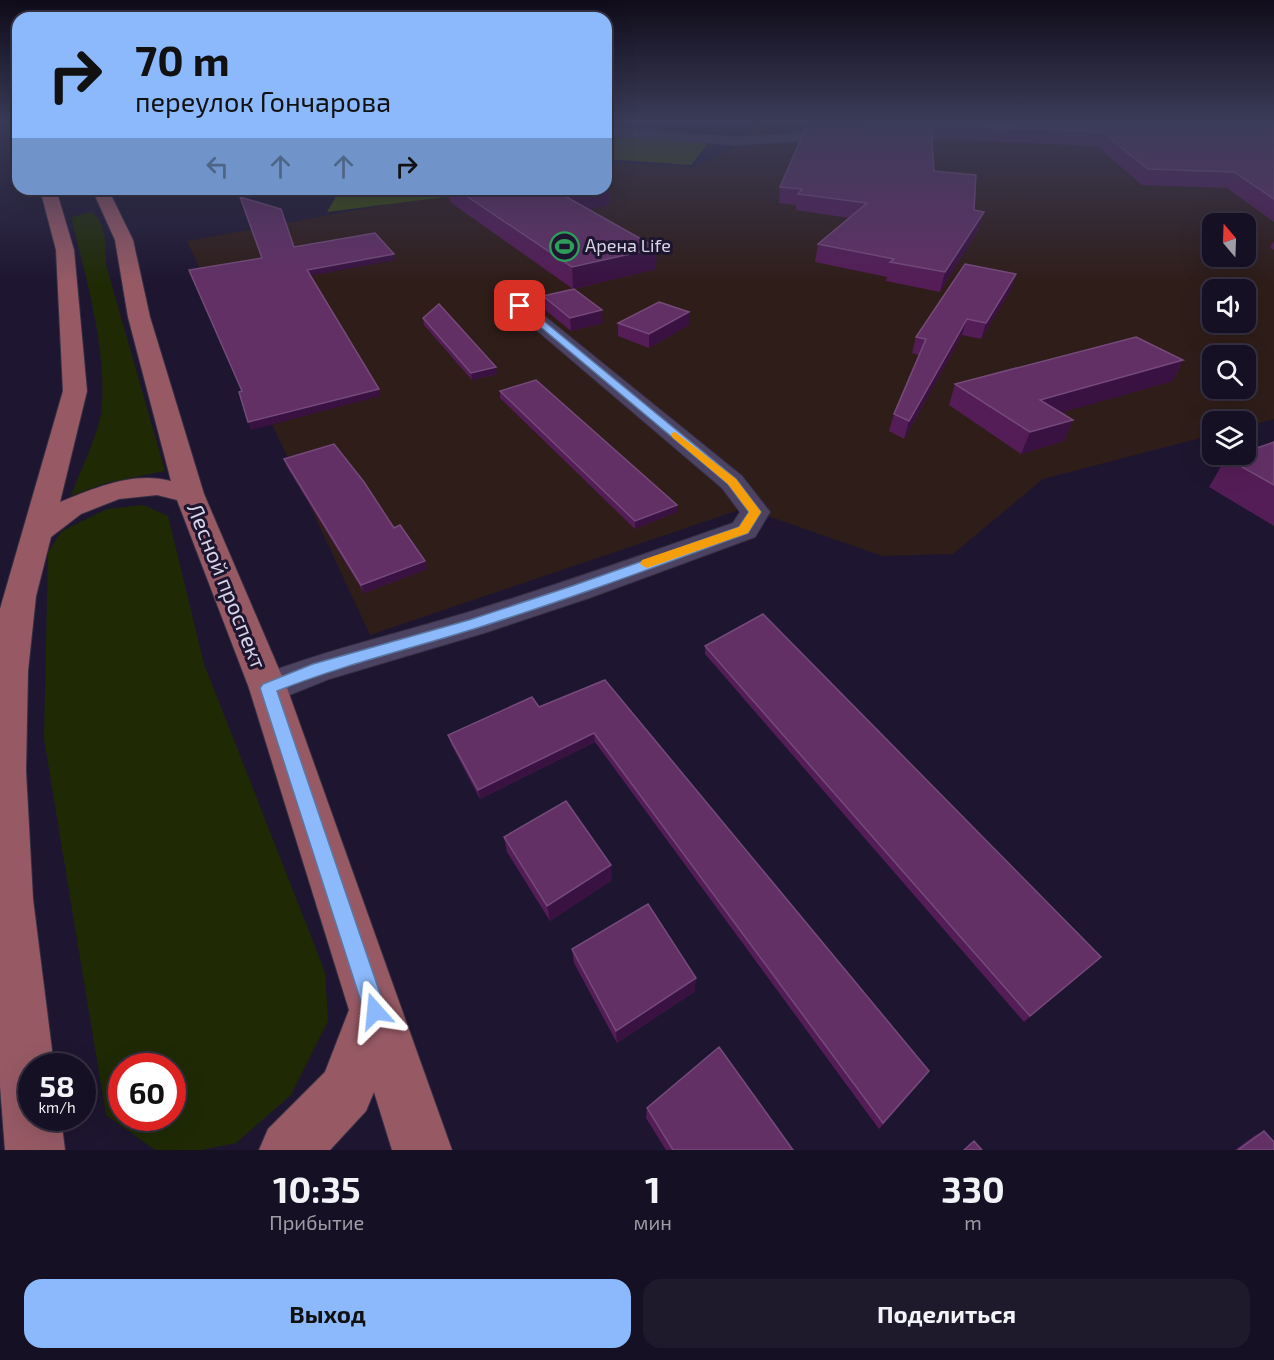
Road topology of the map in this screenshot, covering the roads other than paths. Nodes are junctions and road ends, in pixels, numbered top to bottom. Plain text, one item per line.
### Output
1 (104, 198) edge
2 (58, 205) edge
3 (88, 205) dead end
4 (520, 306) dead end
5 (189, 494) junction
6 (37, 532) junction
7 (268, 688) junction
8 (375, 1011) junction
9 (35, 1150) edge
10 (289, 1150) edge
11 (422, 1150) edge

1 - 3 main road
1 - 5 main road, Лесной проспект
2 - 6 main road
4 - 7 street
5 - 6 main road
5 - 7 main road, Лесной проспект
6 - 9 main road
7 - 8 main road, Лесной проспект
8 - 10 main road
8 - 11 main road, Лесной проспект

